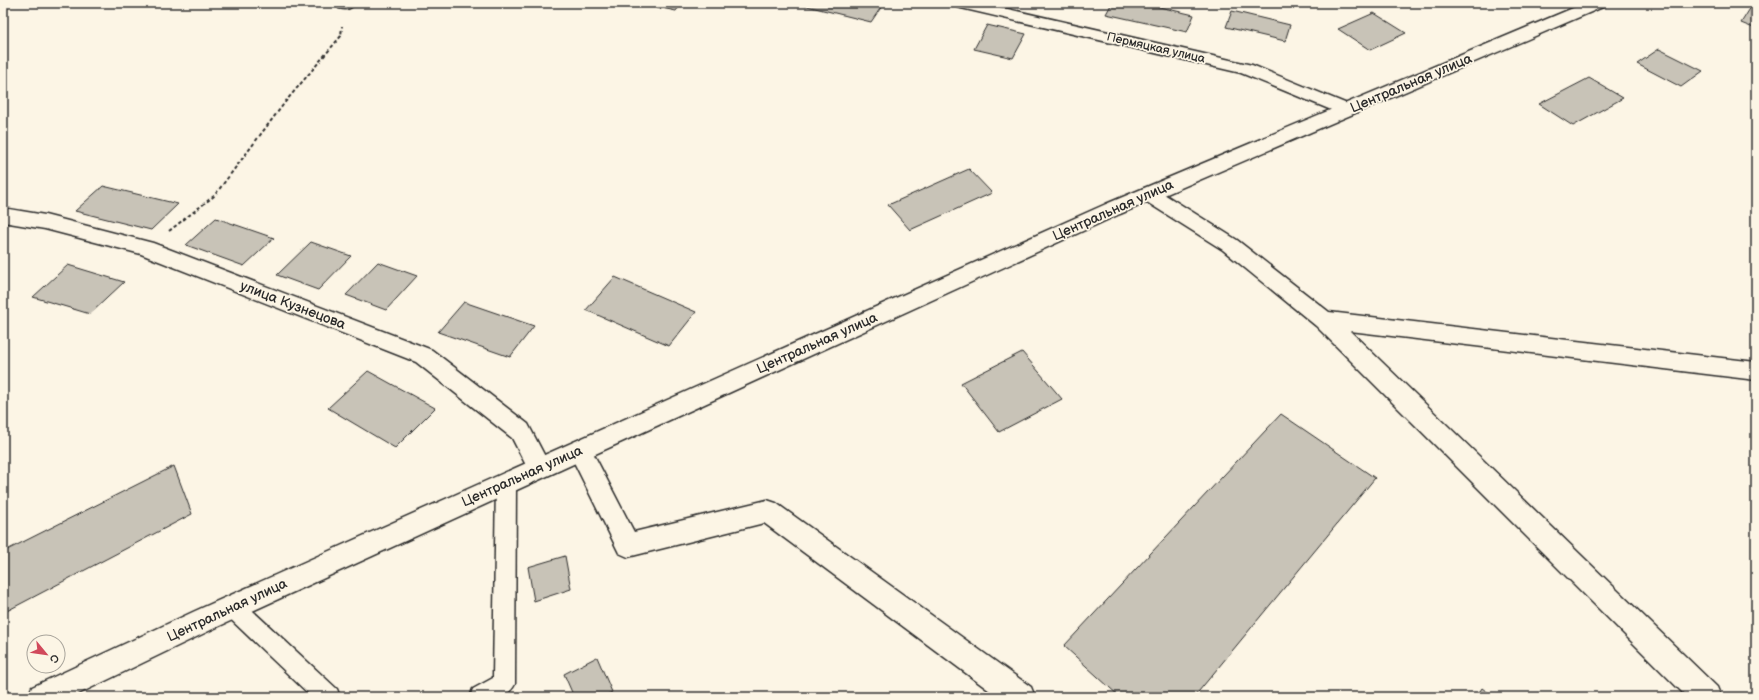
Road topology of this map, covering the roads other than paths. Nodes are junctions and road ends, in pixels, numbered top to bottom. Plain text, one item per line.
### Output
1 (961, 3) edge
2 (1592, 4) edge
3 (1346, 110) junction
4 (1149, 194) junction
5 (3, 215) edge
6 (1324, 320) junction
7 (1756, 371) edge
8 (580, 450) junction
9 (539, 468) junction
10 (506, 483) junction
11 (233, 607) junction
12 (42, 697) edge
13 (329, 697) edge
14 (481, 697) edge
15 (1020, 697) edge
16 (1707, 697) edge

1 - 3 street, Пермяцкая улица
2 - 3 street, Центральная улица
3 - 4 street, Центральная улица
4 - 6 street
4 - 8 street, Центральная улица
5 - 9 street, улица Кузнецова
6 - 7 street
6 - 16 street
8 - 9 street, Центральная улица
8 - 15 street
9 - 10 street, Центральная улица
10 - 11 street, Центральная улица
10 - 14 lane
11 - 12 street, Центральная улица
11 - 13 lane

